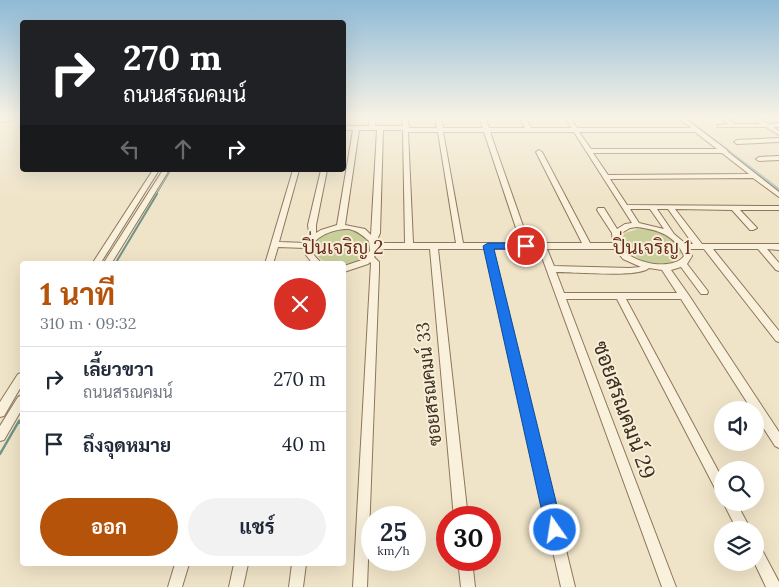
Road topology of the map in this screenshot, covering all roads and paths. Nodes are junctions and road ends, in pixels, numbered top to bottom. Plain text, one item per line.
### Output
1 (353, 144) edge
2 (376, 144) edge
3 (406, 144) edge
4 (442, 144) edge
5 (492, 144) edge
6 (585, 144) edge
7 (717, 144) edge
8 (589, 151) junction
9 (725, 151) junction
10 (539, 152) dead end
11 (779, 158) edge
12 (759, 159) dead end
13 (155, 172) edge
14 (165, 172) edge
15 (295, 172) edge
16 (324, 172) edge
17 (756, 176) junction
18 (606, 177) junction
19 (779, 195) edge
20 (625, 207) junction
21 (652, 207) junction
22 (670, 207) junction
23 (734, 208) junction
24 (779, 208) edge
25 (601, 210) dead end
26 (637, 225) junction
27 (341, 226) junction
28 (752, 228) dead end
29 (616, 233) junction
30 (672, 235) junction
31 (314, 238) junction
32 (275, 244) junction
33 (409, 246) junction
34 (434, 246) junction
35 (460, 246) junction
36 (488, 246) junction
37 (526, 246) junction
38 (542, 246) junction
39 (586, 246) junction
40 (617, 246) junction
41 (684, 246) junction
42 (704, 247) junction
43 (760, 247) junction
44 (779, 247) edge
45 (373, 248) junction
46 (309, 251) junction
47 (98, 261) edge
48 (109, 261) edge
49 (270, 261) edge
50 (306, 261) edge
51 (316, 261) edge
52 (684, 264) junction
53 (647, 266) junction
54 (779, 268) edge
55 (346, 269) edge
56 (551, 269) junction
57 (666, 269) junction
58 (704, 292) dead end
59 (562, 296) junction
60 (620, 296) junction
61 (685, 296) junction
62 (779, 338) edge
63 (20, 380) edge
64 (20, 403) edge
65 (0, 412) edge
66 (0, 436) edge
67 (779, 442) edge
68 (714, 475) edge
69 (460, 506) edge
70 (181, 566) edge
71 (241, 566) edge
72 (299, 566) edge
73 (764, 568) edge
74 (466, 571) edge
75 (176, 587) edge
76 (236, 587) edge
77 (296, 587) edge
78 (360, 587) edge
79 (468, 587) edge
80 (568, 587) edge
81 (669, 587) edge
82 (774, 587) edge

1 - 27 street
2 - 45 street
3 - 33 street
4 - 35 street
5 - 37 street
6 - 8 street
7 - 9 street
8 - 9 street
8 - 18 street
9 - 17 street
10 - 39 street
11 - 12 street
13 - 47 street
14 - 48 street
15 - 32 street
16 - 31 street
17 - 18 street
17 - 19 street
18 - 20 street
20 - 21 street
20 - 26 street
21 - 22 street
21 - 30 street
22 - 23 street
22 - 42 street
23 - 24 street
23 - 28 street
25 - 29 street
26 - 29 street
26 - 30 street
27 - 31 street
27 - 45 street
29 - 40 street
30 - 41 street
31 - 46 street
32 - 46 street
32 - 49 street
33 - 34 street
33 - 45 street
34 - 35 street
34 - 69 street, ซอยสรณคมน์ 33
35 - 36 street
36 - 37 street
36 - 80 street
37 - 38 street
38 - 39 street
38 - 56 street, ซอยสรณคมน์ 29
39 - 40 street
40 - 53 street
41 - 42 street
41 - 52 street
42 - 43 street
42 - 62 street
43 - 44 street
43 - 54 street
45 - 55 street
45 - 78 street
46 - 50 street
46 - 51 street
52 - 57 street
52 - 58 street
53 - 56 street
53 - 57 street
56 - 59 street, ซอยสรณคมน์ 29
57 - 61 street
59 - 60 street
59 - 81 street, ซอยสรณคมน์ 29
60 - 61 street
60 - 68 street
61 - 67 street
63 - 65 street
64 - 66 street
70 - 75 street
71 - 76 street
72 - 77 street
73 - 82 street
74 - 79 street

